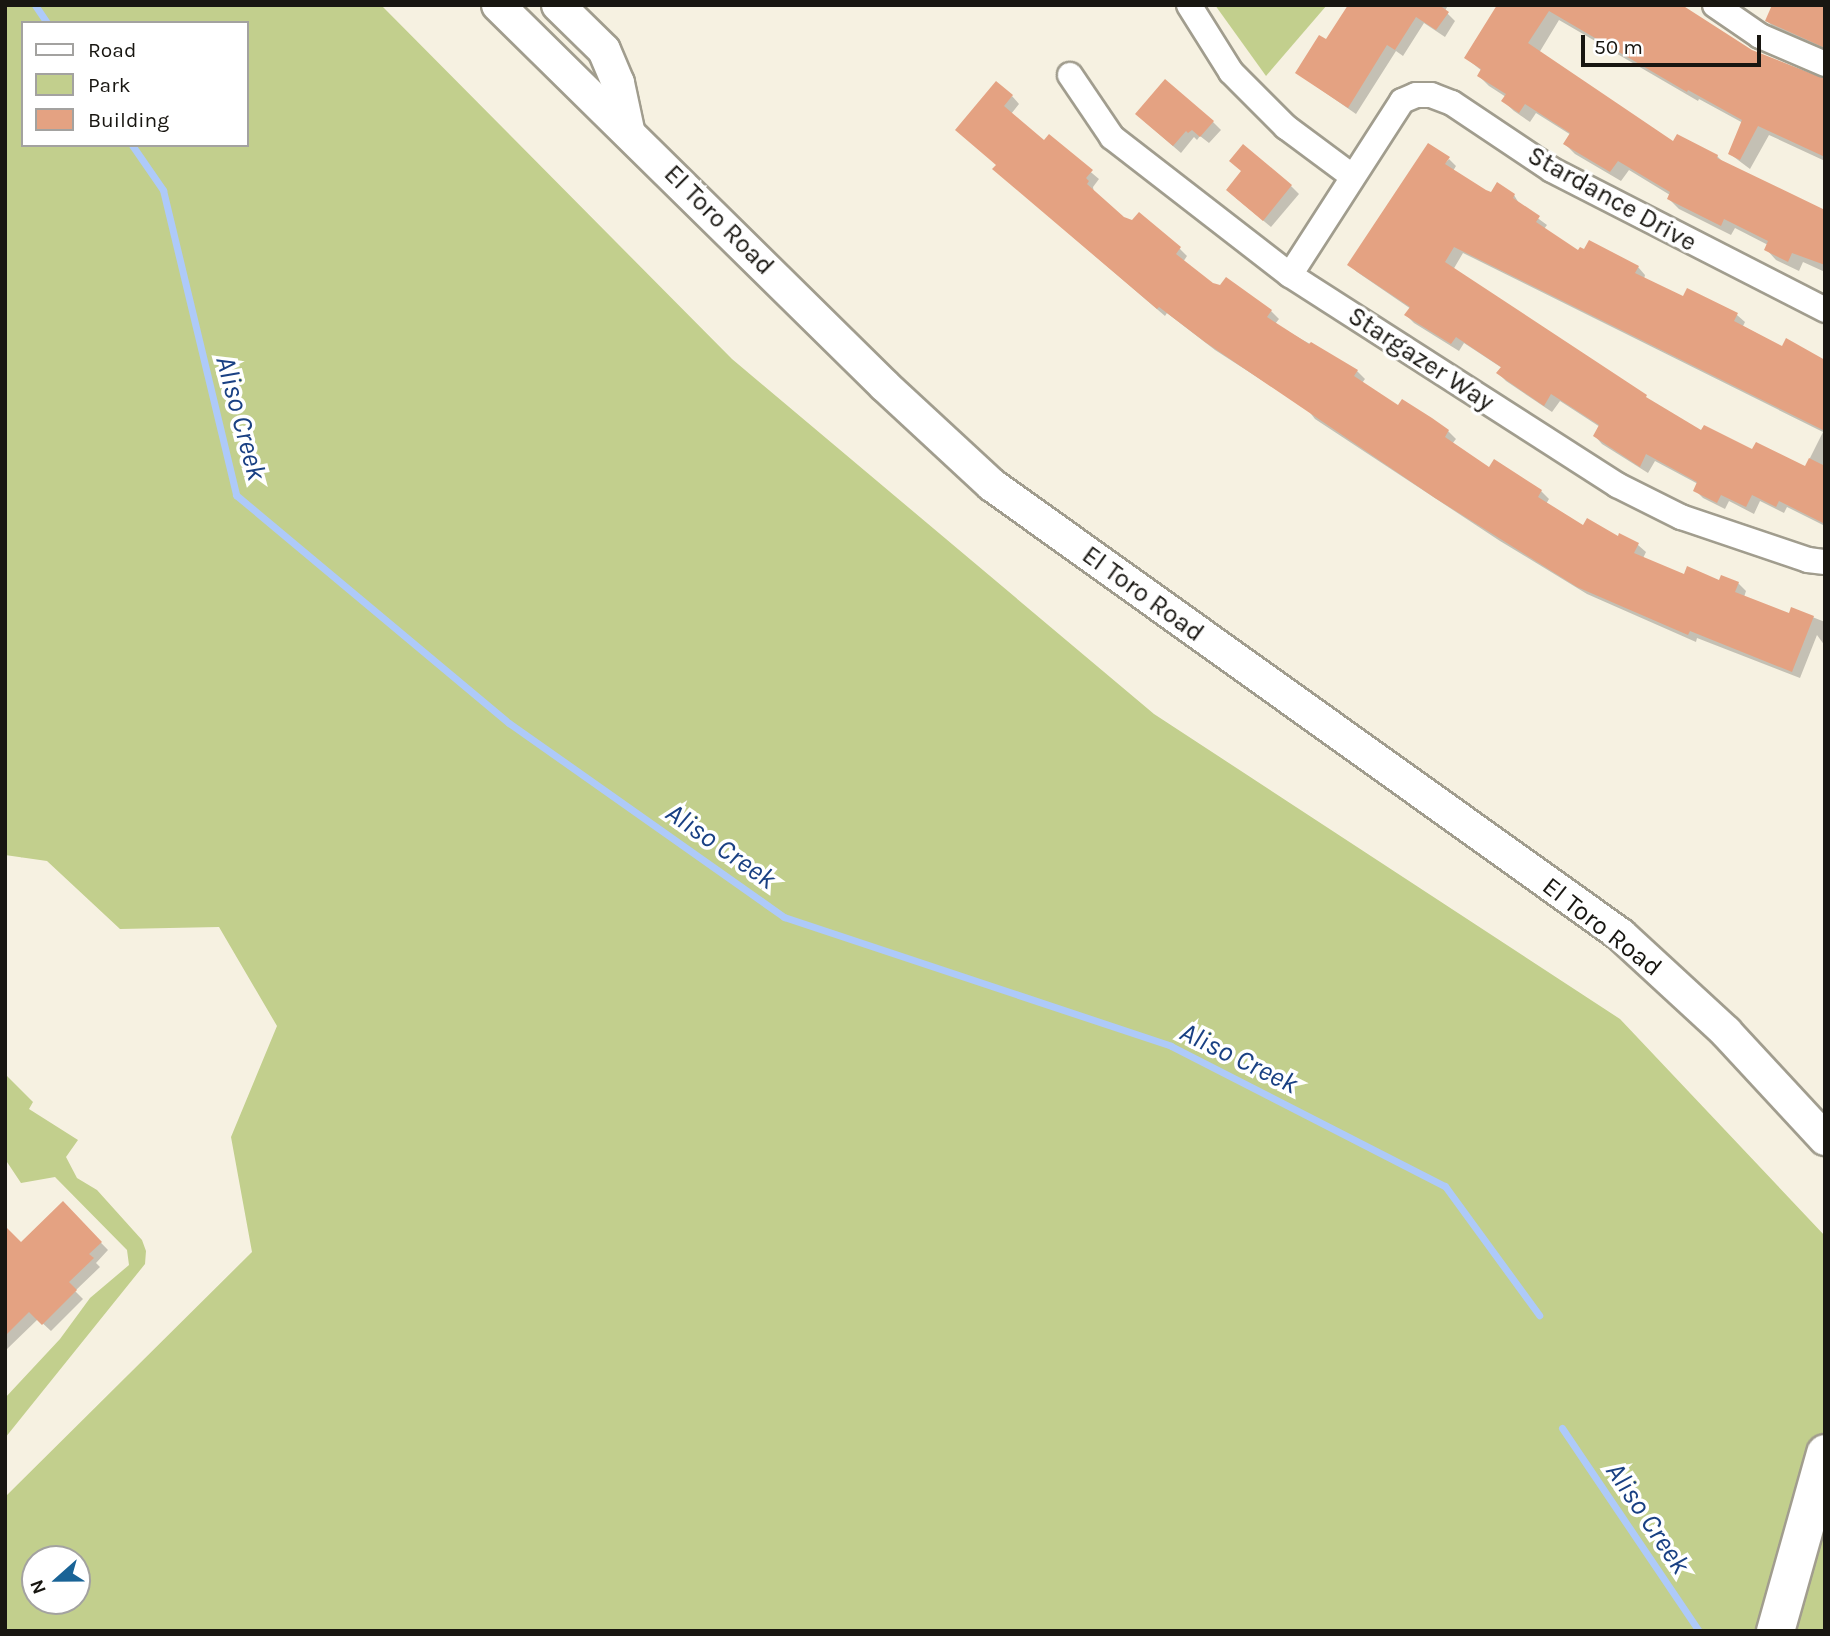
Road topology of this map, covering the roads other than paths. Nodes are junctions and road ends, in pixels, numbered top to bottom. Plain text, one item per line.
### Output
1 (498, 5) edge
2 (558, 5) edge
3 (1189, 5) edge
4 (1725, 8) edge
5 (1825, 64) edge
6 (1070, 75) dead end
7 (628, 130) junction
8 (1352, 176) junction
9 (1290, 275) junction
10 (1825, 310) edge
11 (1825, 562) edge
12 (1825, 1139) edge
13 (1825, 1453) edge
14 (1775, 1631) edge

1 - 7 main road, El Toro Road
2 - 7 main road
3 - 8 street
4 - 5 street
6 - 9 street, Stargazer Way
7 - 12 main road, El Toro Road
8 - 9 street
8 - 10 street, Stardance Drive
9 - 11 street, Stargazer Way
13 - 14 highway

